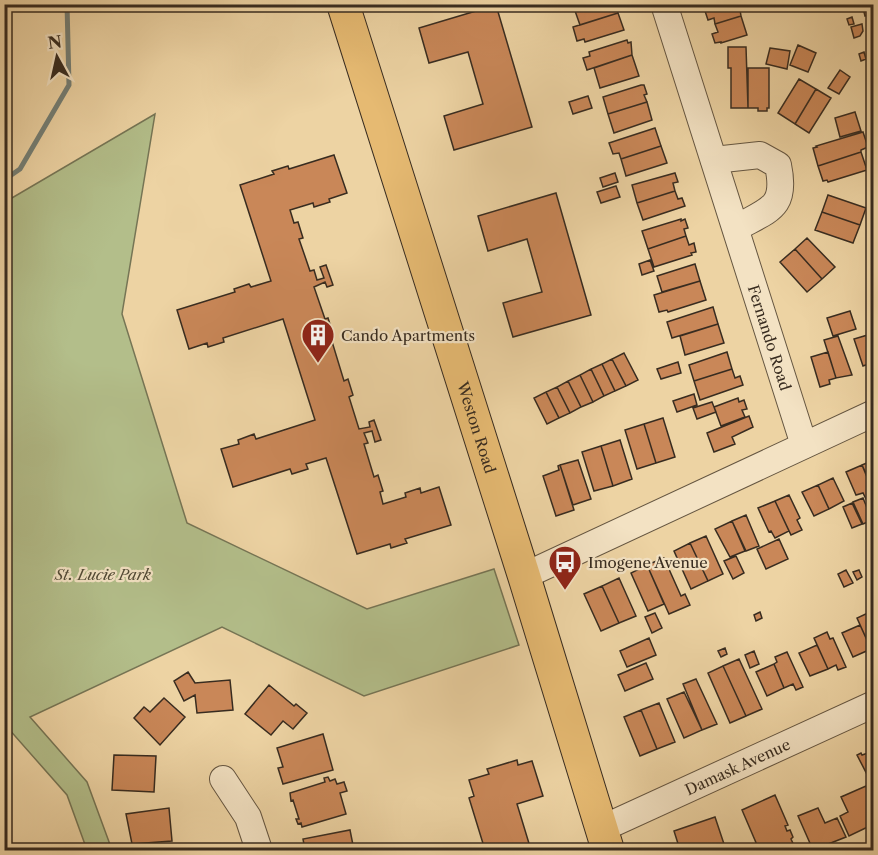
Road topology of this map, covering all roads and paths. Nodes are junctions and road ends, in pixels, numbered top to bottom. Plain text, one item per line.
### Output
1 (343, 4) edge
2 (664, 4) edge
3 (714, 160) junction
4 (736, 228) junction
5 (873, 413) edge
6 (804, 445) junction
7 (524, 576) junction
8 (873, 704) edge
9 (223, 778) dead end
10 (604, 840) edge
11 (259, 850) edge

1 - 7 main road, Weston Road
2 - 3 street, Fernando Road
3 - 4 street, Fernando Road
3 - 4 street
4 - 6 street, Fernando Road
5 - 6 street
6 - 7 street
7 - 10 main road, Weston Road
8 - 10 street, Damask Avenue
9 - 11 street

